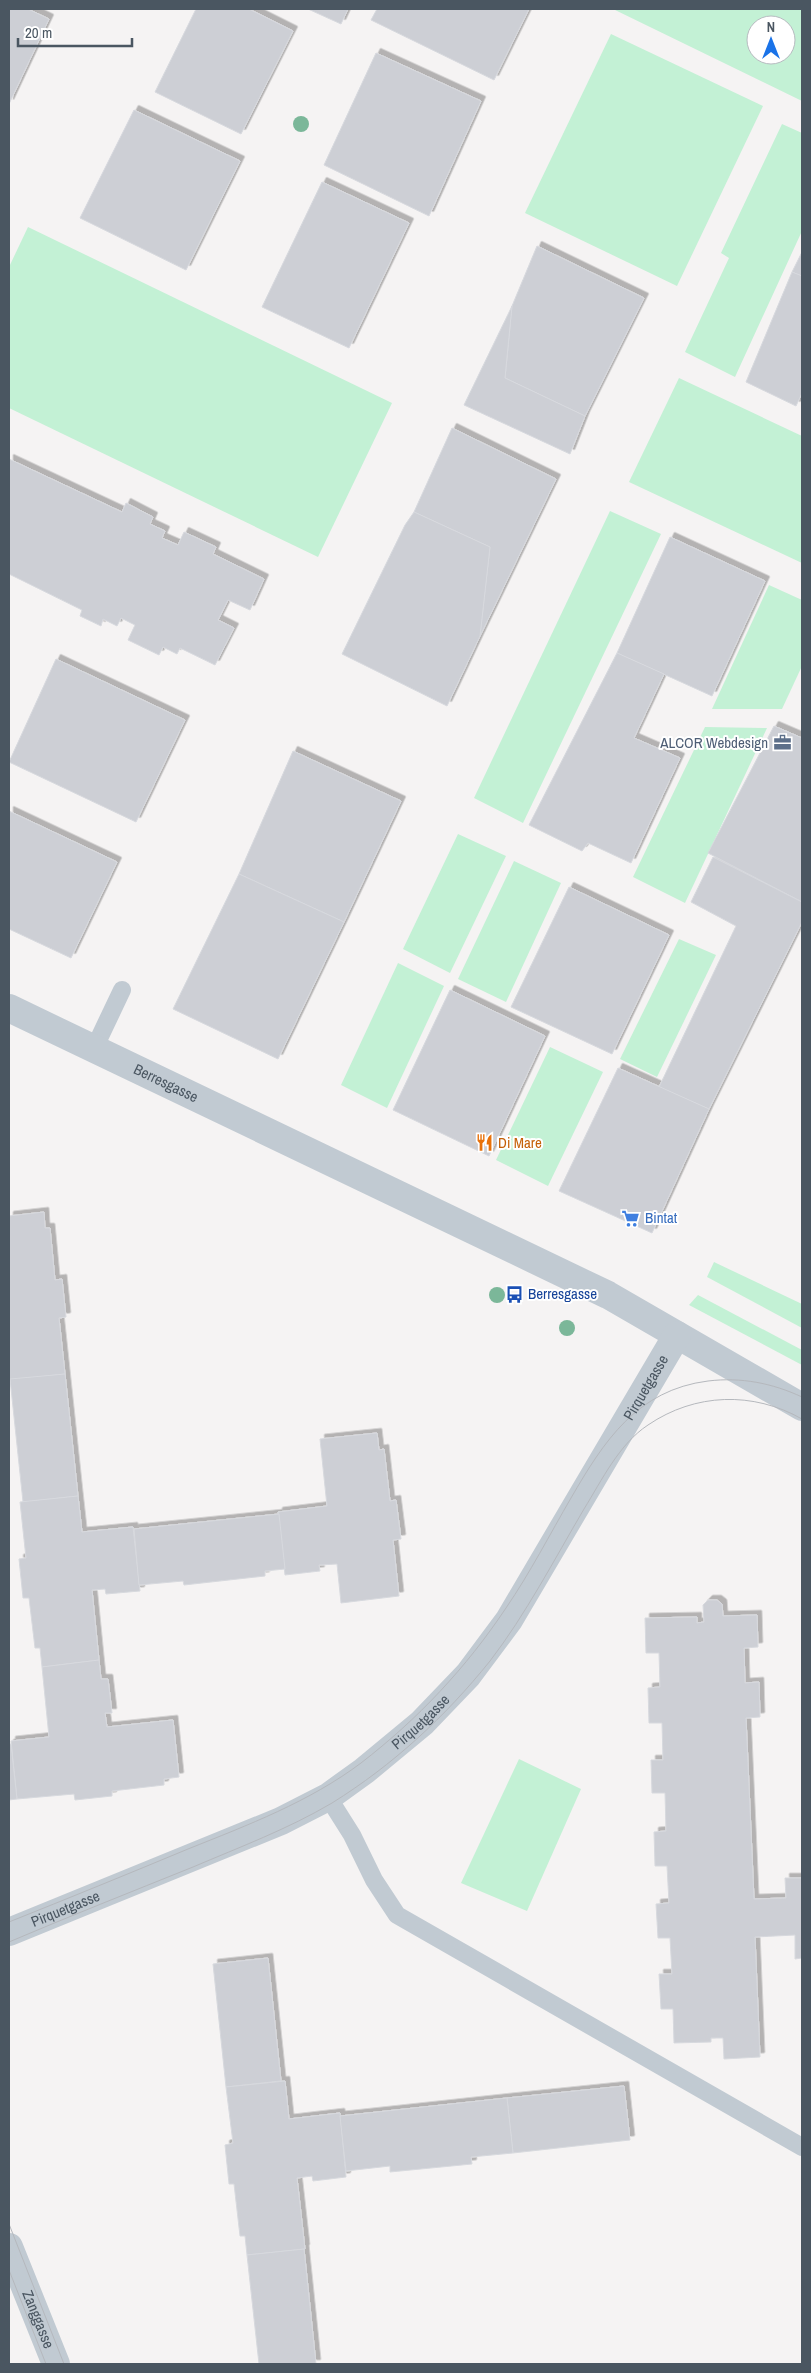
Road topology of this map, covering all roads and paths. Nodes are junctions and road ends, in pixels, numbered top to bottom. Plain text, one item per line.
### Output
1 (122, 990) dead end
2 (9, 1008) edge
3 (94, 1049) junction
4 (677, 1335) junction
5 (802, 1407) edge
6 (328, 1797) junction
7 (9, 1932) edge
8 (802, 2147) edge
9 (9, 2247) edge
10 (56, 2364) edge

1 - 3 lane
2 - 3 street, Berresgasse
3 - 4 street, Berresgasse
4 - 5 street, Berresgasse
4 - 6 street, Pirquetgasse
6 - 7 street, Pirquetgasse
6 - 8 lane
9 - 10 street, Zanggasse

